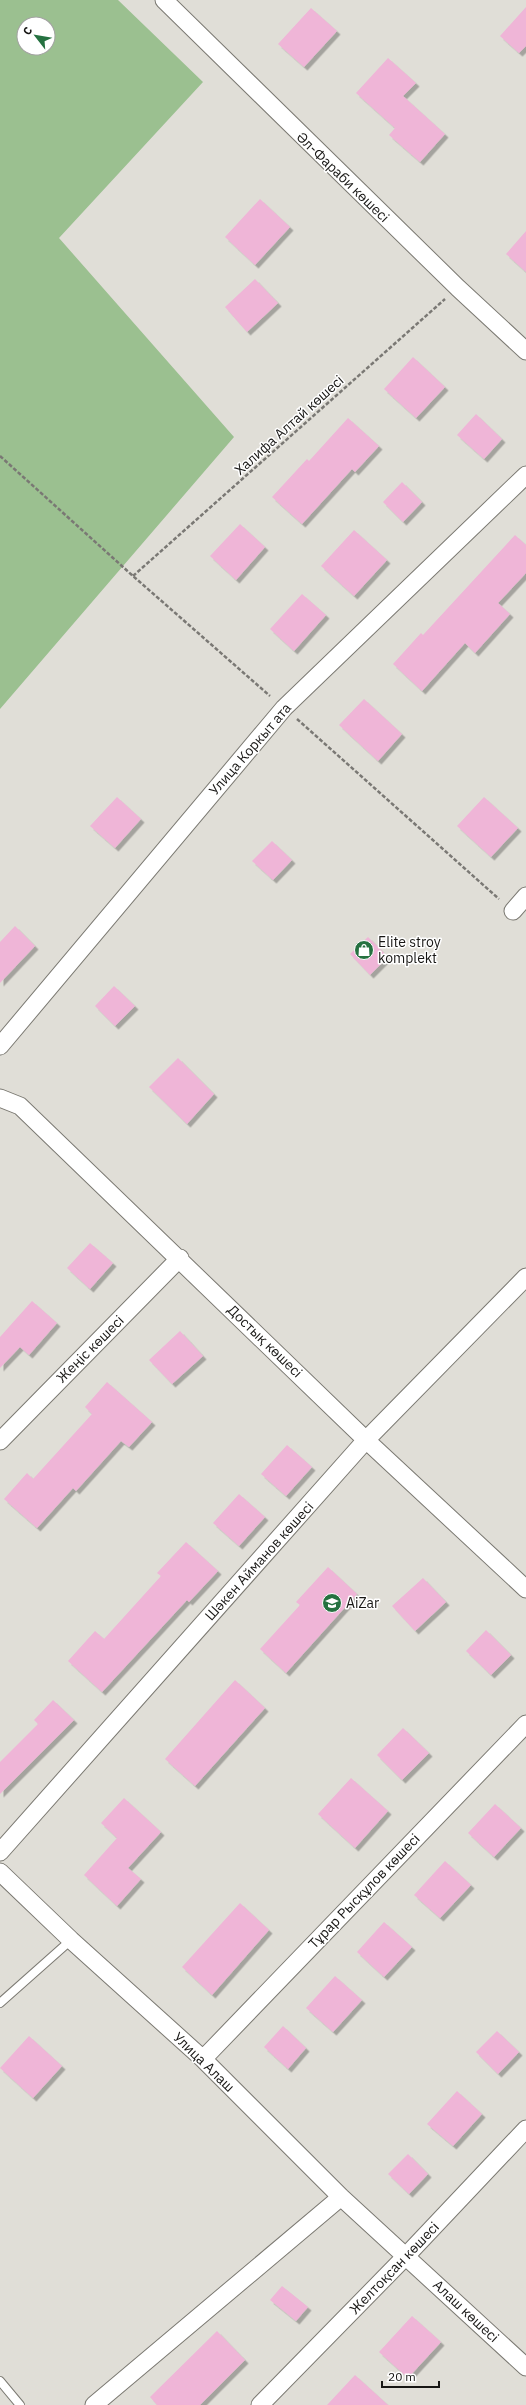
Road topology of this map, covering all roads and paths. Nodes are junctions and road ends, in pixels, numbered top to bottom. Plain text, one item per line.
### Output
1 (164, 0) edge
2 (458, 288) junction
3 (526, 351) edge
4 (0, 456) edge
5 (526, 475) edge
6 (133, 576) junction
7 (284, 708) junction
8 (526, 896) edge
9 (513, 911) joint
10 (0, 1046) edge
11 (0, 1098) edge
12 (180, 1258) junction
13 (526, 1277) edge
14 (366, 1440) junction
15 (0, 1441) edge
16 (526, 1589) edge
17 (526, 1724) edge
18 (0, 1852) edge
19 (0, 1872) edge
20 (71, 1940) junction
21 (0, 2003) edge
22 (202, 2059) junction
23 (526, 2129) edge
24 (341, 2197) junction
25 (406, 2256) junction
26 (526, 2366) edge
27 (0, 2381) edge
28 (20, 2405) edge
29 (94, 2405) edge
30 (260, 2405) edge

1 - 2 street, Әл-Фараби көшесі
2 - 3 street, Әл-Фараби көшесі
2 - 6 path, Халифа Алтай көшесі
4 - 6 path
5 - 7 street, Улица Коркыт ата
6 - 7 path
7 - 9 path
7 - 10 street, Улица Коркыт ата
8 - 9 street
11 - 12 street, Достық көшесі
12 - 14 street, Достық көшесі
12 - 15 street, Жеңіс көшесі
13 - 14 street, Шәкен Айманов көшесі
14 - 16 street, Достық көшесі
14 - 18 street, Шәкен Айманов көшесі
17 - 22 street, Тұрар Рысқұлов көшесі
19 - 20 street, Улица Алаш
20 - 21 lane
20 - 22 street, Улица Алаш
22 - 24 street, Улица Алаш
23 - 25 street, Желтоқсан көшесі
24 - 25 street, Улица Алаш
24 - 29 street
25 - 26 street, Алаш көшесі
25 - 30 street, Желтоқсан көшесі
27 - 28 lane

